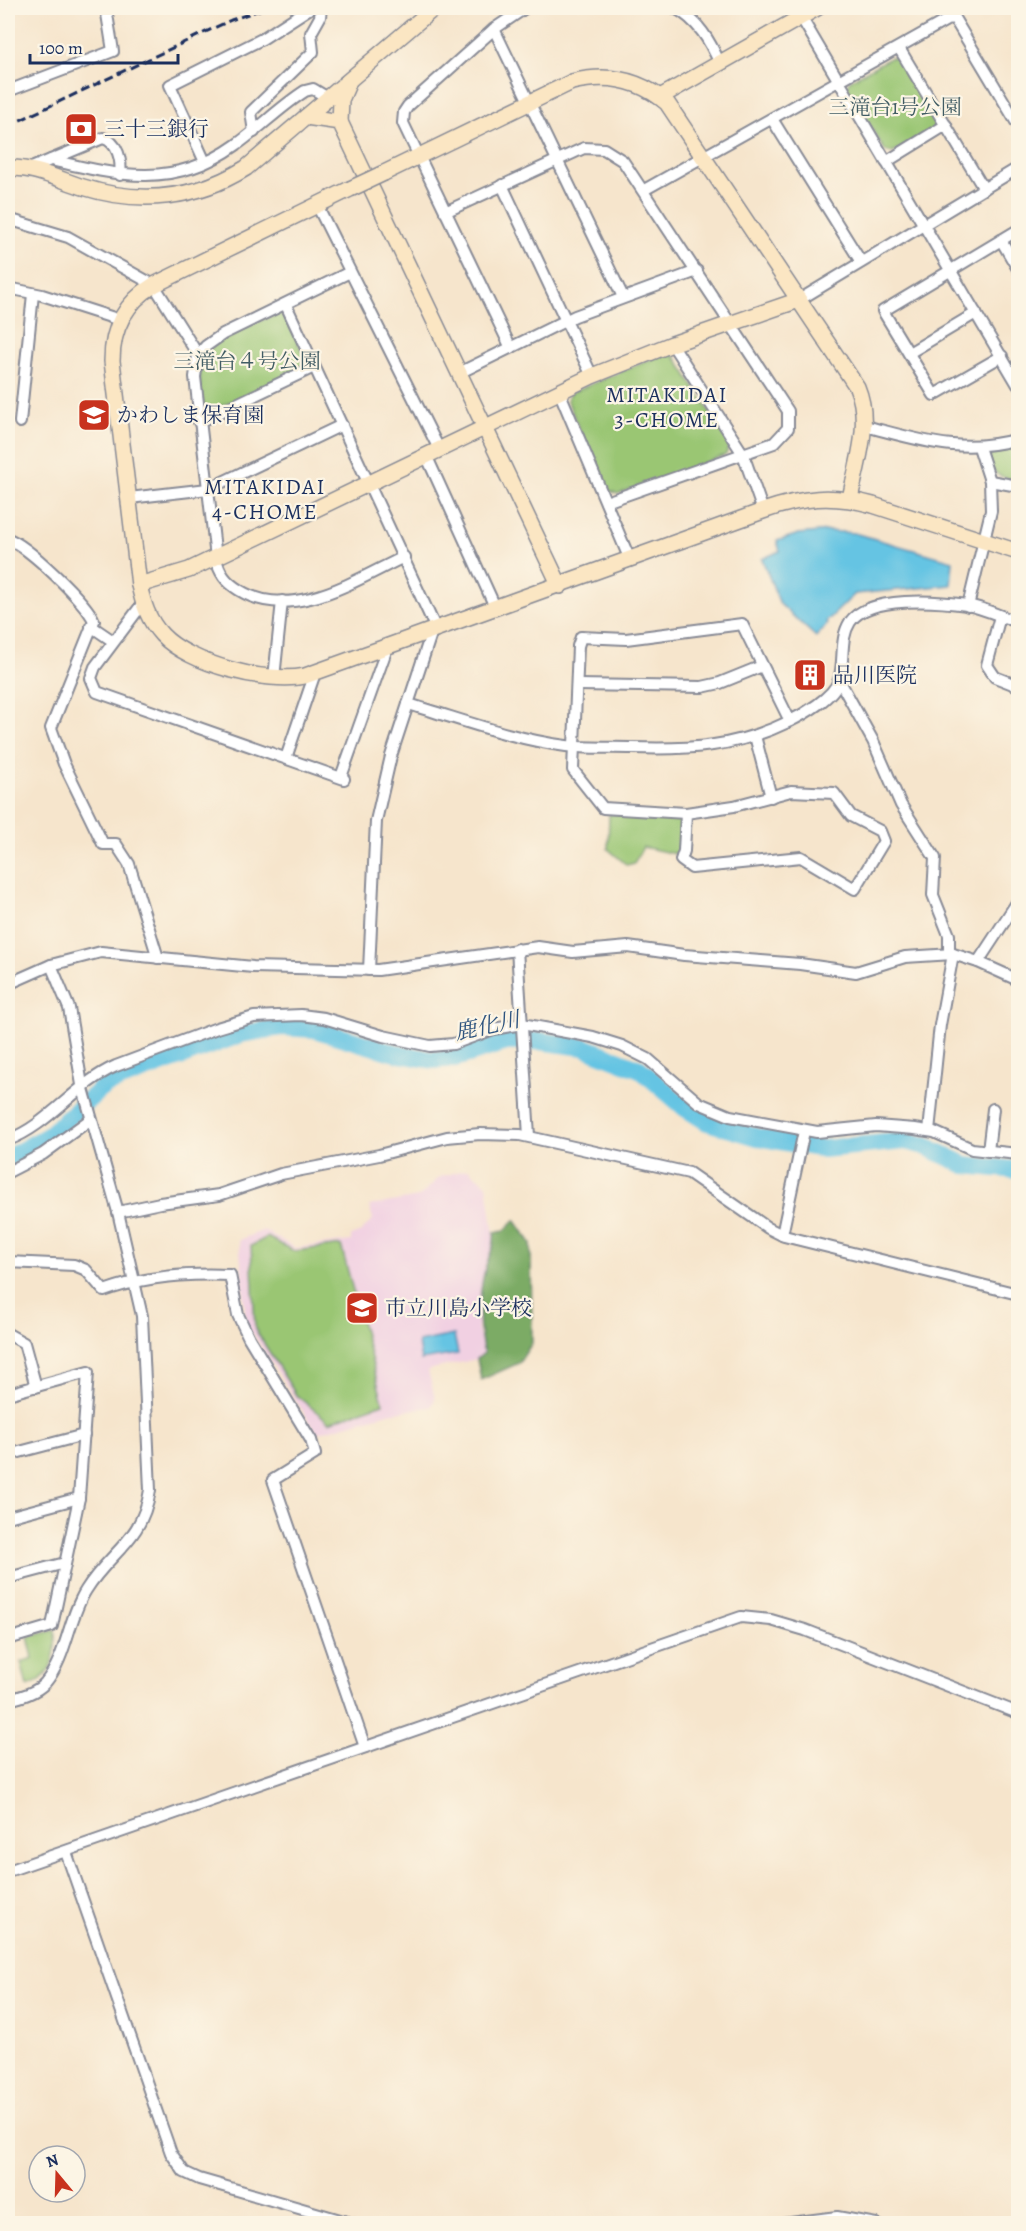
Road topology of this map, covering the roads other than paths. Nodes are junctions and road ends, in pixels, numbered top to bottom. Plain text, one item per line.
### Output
1 (106, 8) edge
2 (310, 8) edge
3 (321, 8) edge
4 (434, 8) edge
5 (525, 8) edge
6 (675, 8) edge
7 (817, 8) edge
8 (691, 12) edge
9 (951, 12) edge
10 (801, 17) junction
11 (494, 29) junction
12 (899, 48) junction
13 (720, 64) junction
14 (352, 78) junction
15 (838, 81) junction
16 (8, 91) edge
17 (660, 97) junction
18 (328, 98) junction
19 (529, 103) junction
20 (306, 117) junction
21 (772, 118) junction
22 (340, 122) junction
23 (946, 125) junction
24 (1018, 125) edge
25 (254, 132) junction
26 (703, 156) junction
27 (418, 157) junction
28 (51, 160) junction
29 (557, 160) junction
30 (205, 162) junction
31 (886, 162) junction
32 (8, 168) edge
33 (1018, 168) edge
34 (29, 169) junction
35 (120, 174) junction
36 (502, 185) junction
37 (984, 189) junction
38 (644, 190) junction
39 (317, 205) junction
40 (445, 212) junction
41 (8, 219) edge
42 (923, 225) junction
43 (1018, 230) edge
44 (1001, 240) junction
45 (861, 262) junction
46 (1018, 269) edge
47 (951, 271) junction
48 (351, 272) junction
49 (698, 272) junction
50 (154, 285) junction
51 (8, 288) edge
52 (33, 294) junction
53 (623, 297) junction
54 (799, 300) junction
55 (286, 305) junction
56 (976, 313) junction
57 (120, 320) junction
58 (566, 321) junction
59 (731, 323) junction
60 (672, 344) junction
61 (511, 348) junction
62 (909, 354) junction
63 (198, 355) junction
64 (1002, 356) junction
65 (314, 367) junction
66 (459, 373) junction
67 (592, 376) junction
68 (1018, 385) edge
69 (559, 391) junction
70 (20, 422) dead end
71 (199, 422) junction
72 (342, 425) junction
73 (865, 426) junction
74 (486, 428) junction
75 (1018, 439) edge
76 (979, 447) junction
77 (432, 452) junction
78 (743, 454) junction
79 (990, 481) junction
80 (370, 483) junction
81 (1018, 486) edge
82 (208, 489) junction
83 (129, 498) junction
84 (850, 499) junction
85 (606, 502) junction
86 (763, 512) junction
87 (8, 539) edge
88 (985, 541) junction
89 (1018, 552) edge
90 (404, 556) junction
91 (216, 558) junction
92 (630, 560) junction
93 (139, 585) junction
94 (560, 585) junction
95 (282, 601) junction
96 (143, 603) junction
97 (968, 606) junction
98 (496, 609) junction
99 (1000, 616) junction
100 (1018, 622) edge
101 (92, 626) junction
102 (434, 630) junction
103 (113, 641) junction
104 (387, 648) junction
105 (762, 666) junction
106 (315, 673) junction
107 (274, 678) junction
108 (839, 681) junction
109 (578, 685) junction
110 (1018, 686) edge
111 (408, 704) junction
112 (790, 721) junction
113 (755, 736) junction
114 (575, 746) junction
115 (286, 758) junction
116 (771, 797) junction
117 (686, 813) junction
118 (1018, 901) edge
119 (517, 949) junction
120 (951, 955) junction
121 (158, 958) junction
122 (978, 962) junction
123 (51, 965) junction
124 (369, 970) junction
125 (1018, 980) edge
126 (8, 984) edge
127 (522, 1024) junction
128 (83, 1088) junction
129 (993, 1109) dead end
130 (91, 1117) junction
131 (929, 1131) junction
132 (804, 1132) junction
133 (529, 1136) junction
134 (8, 1140) edge
135 (988, 1150) junction
136 (1018, 1154) edge
137 (8, 1172) edge
138 (118, 1212) junction
139 (782, 1235) junction
140 (8, 1262) edge
141 (133, 1280) junction
142 (1018, 1294) edge
143 (8, 1334) edge
144 (36, 1387) junction
145 (8, 1394) edge
146 (84, 1435) junction
147 (8, 1455) edge
148 (79, 1498) junction
149 (8, 1517) edge
150 (65, 1563) junction
151 (8, 1578) edge
152 (8, 1639) edge
153 (8, 1700) edge
154 (1018, 1713) edge
155 (365, 1747) junction
156 (66, 1852) junction
157 (8, 1871) edge
158 (354, 2223) edge
159 (783, 2223) edge
160 (876, 2223) edge

1 - 16 street
2 - 30 street
3 - 25 street
4 - 14 street
5 - 11 street
6 - 8 street
7 - 10 street
8 - 13 street
9 - 12 street
9 - 24 street
10 - 13 street
10 - 15 street
11 - 19 street
11 - 27 street
12 - 15 street
12 - 23 street
13 - 17 street
14 - 18 street
14 - 22 street
15 - 21 street
15 - 31 street
17 - 19 street
17 - 26 street
18 - 20 street
18 - 25 street
19 - 27 street
19 - 29 street
20 - 22 street
20 - 34 street
21 - 26 street
21 - 45 street
22 - 66 street
23 - 31 street
23 - 37 street
25 - 30 street
26 - 38 street
26 - 54 street
27 - 39 street, bridge
27 - 40 street
28 - 34 street
28 - 35 street
28 - 35 street
29 - 36 street
29 - 38 street
29 - 53 street
30 - 35 street
31 - 42 street
32 - 34 street
33 - 37 street
36 - 40 street
36 - 58 street
37 - 42 street
38 - 49 street
39 - 48 street
39 - 50 street
40 - 61 street
41 - 50 street
42 - 45 street
42 - 47 street
43 - 44 street
44 - 46 street
44 - 47 street
45 - 54 street
47 - 56 street
47 - 62 street
48 - 55 street
48 - 77 street
49 - 53 street
49 - 59 street
50 - 57 street
50 - 63 street
51 - 52 street
52 - 57 street
52 - 70 street
53 - 58 street
54 - 59 street
54 - 73 street
55 - 63 street
55 - 65 street
56 - 62 street
56 - 64 street
57 - 83 street
58 - 61 street
58 - 67 street
59 - 60 street
59 - 78 street
60 - 67 street
60 - 78 street
61 - 66 street
62 - 64 street
63 - 71 street
64 - 68 street
65 - 71 street
65 - 72 street
66 - 74 street
67 - 69 street
69 - 74 street
69 - 85 street
71 - 82 street
72 - 80 street
72 - 82 street
73 - 76 street
73 - 84 street
74 - 77 street
74 - 94 street
75 - 76 street
76 - 79 street
77 - 80 street
77 - 98 street
78 - 85 street
78 - 86 street
79 - 81 street
79 - 88 street
80 - 90 street
80 - 91 street
82 - 83 street
82 - 91 street
83 - 93 street
84 - 86 street
84 - 88 street
85 - 92 street
86 - 92 street
87 - 101 street
88 - 89 street
88 - 97 street
90 - 95 street
90 - 102 street
91 - 93 street
91 - 95 street
92 - 94 street
93 - 96 street
94 - 98 street
95 - 107 street
96 - 103 street
96 - 107 street
97 - 99 street
97 - 108 street
98 - 102 street
99 - 100 street
99 - 110 street
101 - 103 street
101 - 121 street
102 - 104 street
102 - 111 street
103 - 115 street
104 - 106 street
104 - 115 street
105 - 109 street
105 - 109 street
105 - 112 street
106 - 107 street
106 - 115 street
108 - 112 street
108 - 120 street
109 - 114 street
111 - 114 street
111 - 124 street
112 - 113 street
113 - 114 street
113 - 116 street
114 - 117 street
116 - 117 street
116 - 117 street
118 - 122 street
119 - 120 street
119 - 124 street
119 - 127 street
120 - 122 street
120 - 131 street
121 - 123 street
121 - 124 street
122 - 125 street
123 - 126 street
123 - 128 street
127 - 128 street
127 - 132 street
127 - 133 street
128 - 130 street
128 - 134 street
129 - 135 street
130 - 137 street
130 - 138 street
131 - 132 street
131 - 135 street
132 - 139 street
133 - 138 street
133 - 139 street
135 - 136 street
138 - 141 street
139 - 142 street
140 - 141 street
141 - 153 street
141 - 155 street
143 - 144 street
144 - 145 street
144 - 146 street
146 - 147 street
146 - 148 street
148 - 149 street
148 - 150 street
150 - 151 street
150 - 152 street
154 - 155 street
155 - 156 street
156 - 157 street
156 - 158 street
159 - 160 street

